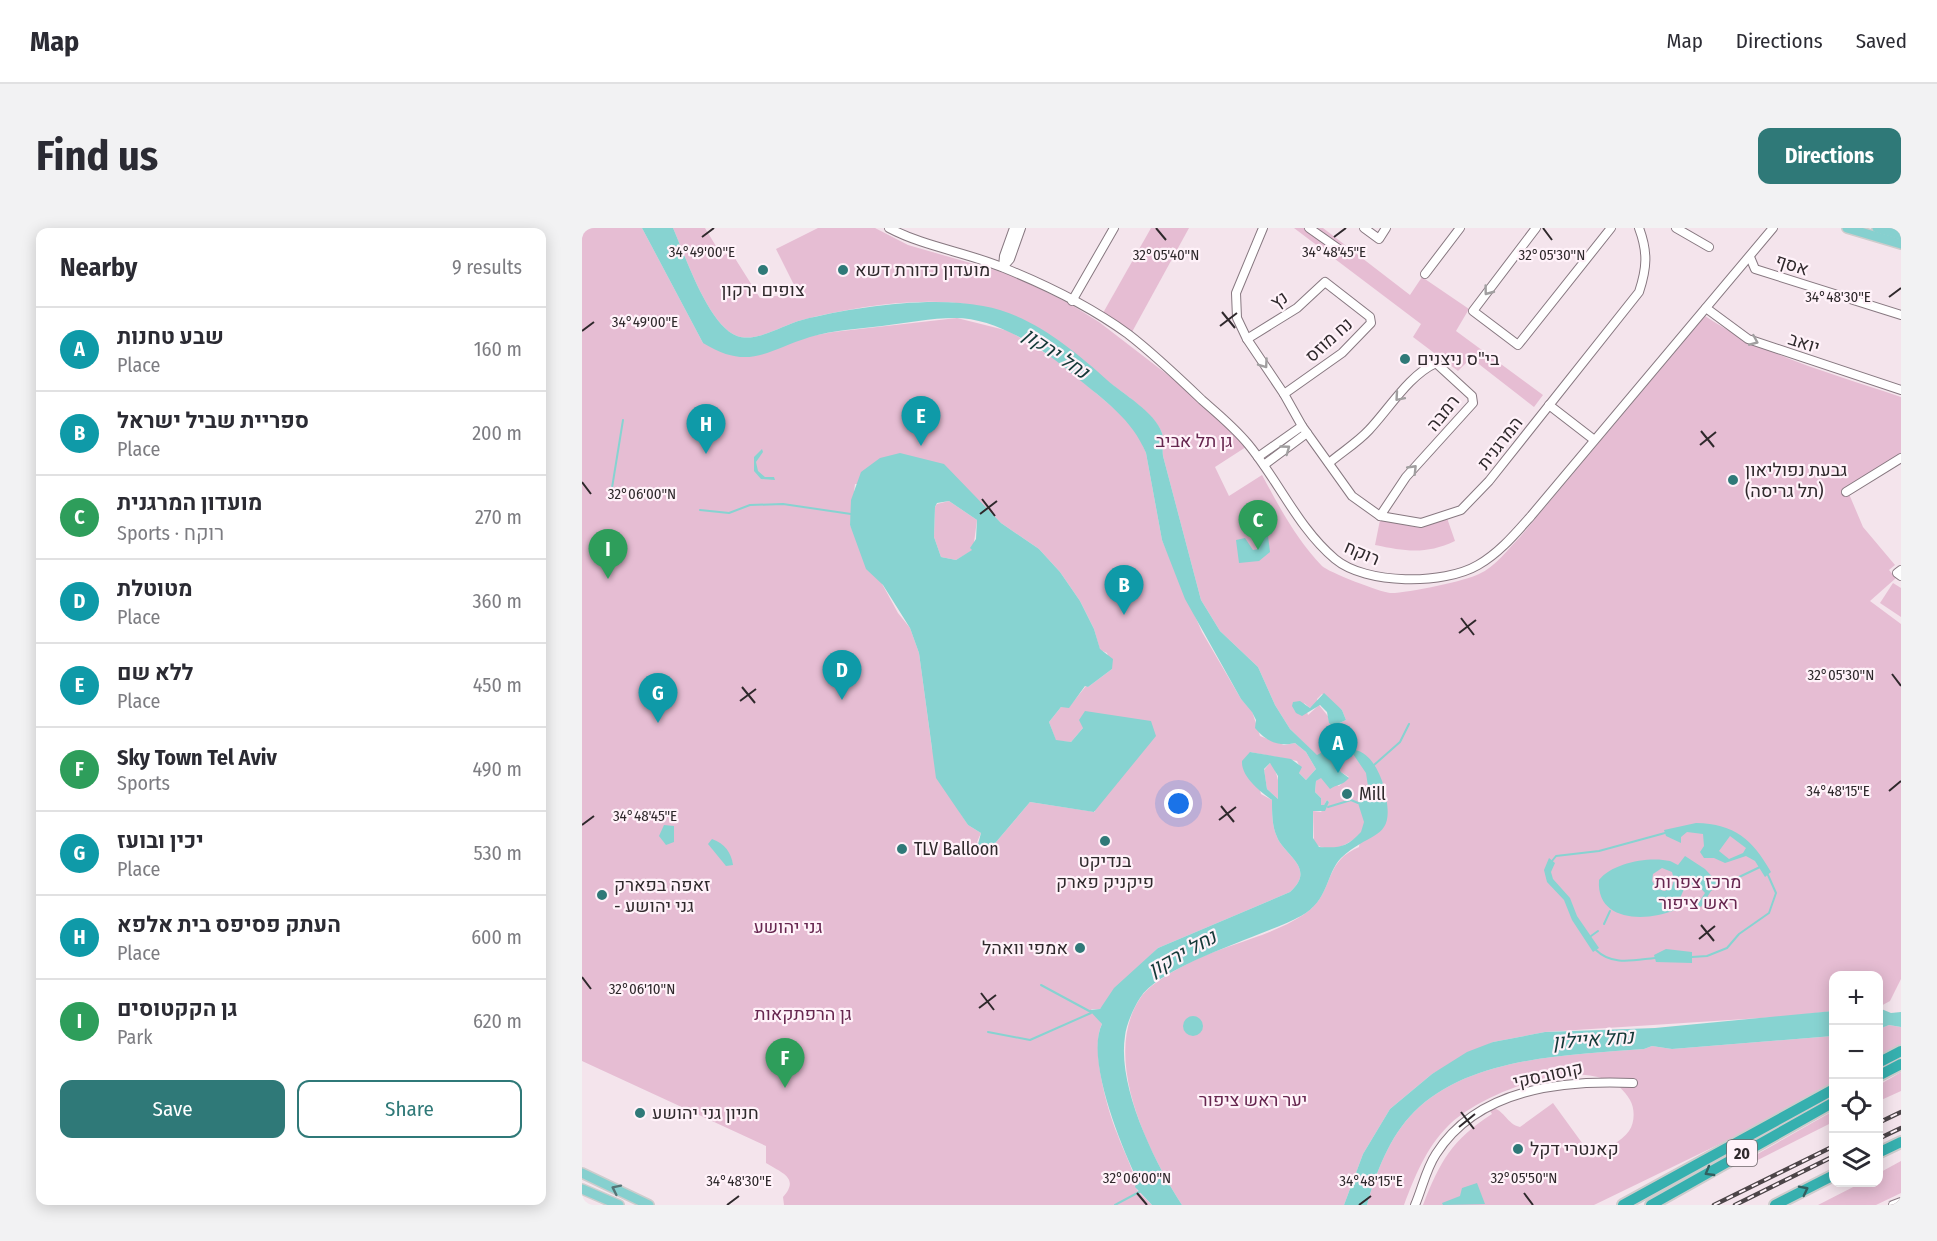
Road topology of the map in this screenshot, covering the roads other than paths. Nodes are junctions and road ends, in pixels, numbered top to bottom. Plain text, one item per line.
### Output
1 (889, 228) edge
2 (1014, 228) edge
3 (1021, 228) edge
4 (1114, 228) edge
5 (1263, 228) edge
6 (1309, 228) edge
7 (1364, 228) edge
8 (1386, 228) edge
9 (1460, 228) edge
10 (1536, 228) edge
11 (1611, 228) edge
12 (1639, 228) edge
13 (1676, 228) edge
14 (1765, 228) edge
15 (1773, 228) edge
16 (1847, 228) edge
17 (1877, 228) edge
18 (1901, 235) edge
19 (1763, 242) junction
20 (1901, 244) edge
21 (1708, 247) dead end
22 (1343, 252) dead end
23 (1750, 257) junction
24 (1004, 267) junction
25 (1425, 274) dead end
26 (1325, 282) joint
27 (1072, 300) junction
28 (1706, 308) junction
29 (1901, 315) edge
30 (1247, 339) junction
31 (1901, 390) edge
32 (1284, 394) junction
33 (1549, 405) junction
34 (1305, 430) junction
35 (1593, 439) junction
36 (1258, 457) junction
37 (1901, 458) edge
38 (1329, 463) junction
39 (1264, 465) junction
40 (1846, 492) dead end
41 (1380, 516) junction
42 (1901, 1050) edge
43 (1883, 1060) edge
44 (1901, 1064) edge
45 (1883, 1073) edge
46 (1633, 1083) dead end
47 (1829, 1091) edge
48 (1829, 1102) edge
49 (1829, 1102) edge
50 (1901, 1142) edge
51 (1883, 1151) edge
52 (582, 1173) edge
53 (1829, 1177) edge
54 (1665, 1182) junction
55 (582, 1189) edge
56 (1901, 1202) edge
57 (619, 1205) edge
58 (650, 1205) edge
59 (1415, 1205) edge
60 (1623, 1205) edge
61 (1651, 1205) edge
62 (1775, 1205) edge
63 (1893, 1205) edge

1 - 24 street, רוקח
2 - 24 street
3 - 24 street
4 - 27 street
5 - 30 street, המרגנית
6 - 22 street
7 - 8 street
9 - 25 street
10 -> 11 street
12 - 33 street, המרגנית
13 - 21 street
14 - 19 street
15 - 19 street, רוקח
16 - 20 main road
17 - 18 main road
19 - 23 street, רוקח
23 - 28 street, רוקח
23 - 29 street, אסף
24 - 27 street, רוקח
26 - 30 street, נץ
26 - 32 street, נח מוזס
27 - 36 street, רוקח
28 -> 31 street, יואב
28 - 35 street, רוקח
30 -> 32 street, המרגנית
32 - 34 street, המרגנית
33 - 35 street
33 - 41 street, המרגנית
34 - 36 street
34 - 38 street, המרגנית
39 -> 34 street
35 - 39 street, רוקח
36 - 39 street, רוקח
37 - 40 street
38 - 41 street, המרגנית
41 -> 38 street, רמבה
42 - 43 highway
44 - 45 highway
46 - 59 street, קוסובסקי
47 - 54 highway
48 - 54 highway
49 -> 61 highway, 20
50 - 51 highway
58 -> 52 main road
62 -> 53 highway
54 - 60 highway
55 - 57 main road
56 - 63 street

